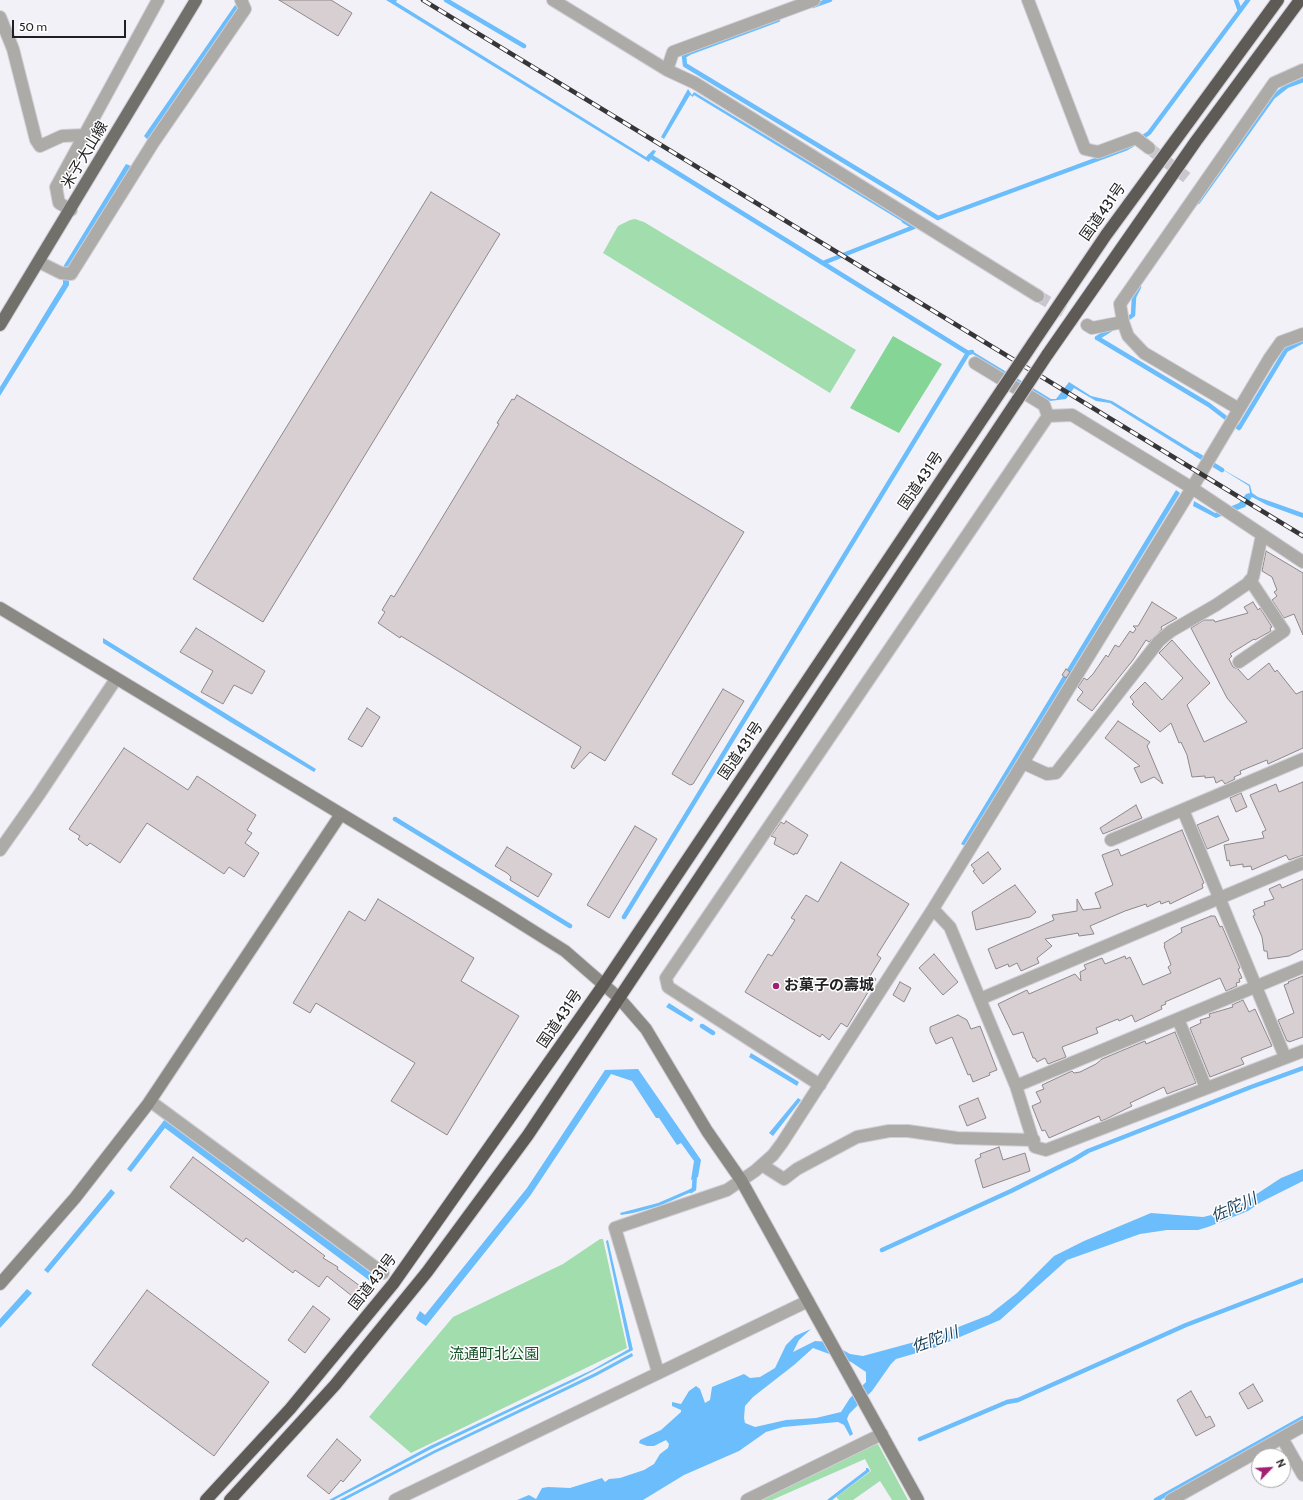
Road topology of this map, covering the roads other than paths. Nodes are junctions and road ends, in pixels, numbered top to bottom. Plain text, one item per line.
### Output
1 (158, 0) edge
2 (196, 0) edge
3 (241, 0) edge
4 (553, 0) edge
5 (814, 0) edge
6 (1028, 0) edge
7 (1278, 0) edge
8 (1300, 0) edge
9 (0, 17) edge
10 (667, 70) junction
11 (1303, 70) edge
12 (84, 135) junction
13 (1149, 148) tunnel mouth
14 (71, 210) junction
15 (39, 262) junction
16 (1038, 296) tunnel mouth
17 (1122, 322) junction
18 (1087, 325) tunnel mouth
19 (0, 326) edge
20 (1303, 334) edge
21 (975, 363) dead end
22 (1239, 409) junction
23 (1048, 416) junction
24 (1192, 488) junction
25 (1262, 535) junction
26 (1303, 562) edge
27 (1250, 580) junction
28 (0, 608) edge
29 (1239, 662) dead end
30 (116, 678) junction
31 (1303, 759) edge
32 (1023, 763) junction
33 (1183, 810) junction
34 (341, 814) junction
35 (1111, 840) dead end
36 (0, 850) edge
37 (1303, 863) edge
38 (1219, 898) junction
39 (933, 910) junction
40 (1303, 967) edge
41 (604, 984) junction
42 (1256, 987) junction
43 (619, 998) junction
44 (980, 999) junction
45 (1178, 1019) junction
46 (1303, 1051) edge
47 (1285, 1057) junction
48 (820, 1085) junction
49 (1016, 1086) junction
50 (1206, 1088) junction
51 (150, 1101) junction
52 (1034, 1140) junction
53 (762, 1165) junction
54 (741, 1180) junction
55 (383, 1273) dead end
56 (0, 1284) edge
57 (810, 1305) junction
58 (658, 1372) junction
59 (1303, 1426) edge
60 (879, 1430) junction
61 (1282, 1438) junction
62 (1303, 1475) edge
63 (206, 1500) edge
64 (230, 1500) edge
65 (395, 1500) edge
66 (747, 1500) edge
67 (918, 1500) edge
68 (1171, 1500) edge

1 - 12 street
2 - 14 main road, 米子大山線
3 - 15 street
4 - 10 street
5 - 10 street
6 - 13 street
7 - 41 highway, 国道431号, bridge
8 - 43 highway, bridge
9 - 12 street
10 - 16 street
11 - 17 street
12 - 14 street
14 - 15 main road, 米子大山線
15 - 19 main road, 米子大山線
17 - 18 street
17 - 22 street
20 - 22 street
21 - 23 street
22 - 24 street
23 - 24 street
23 - 48 street
24 - 25 street
24 - 32 street
25 - 26 street
25 - 27 street
27 - 29 street
27 - 32 street
28 - 30 street
30 - 34 street
30 - 36 street
31 - 33 street
32 - 39 street
33 - 35 street
33 - 38 street
34 - 41 street
34 - 51 street
37 - 38 street
38 - 42 street
38 - 44 street
39 - 44 street
39 - 48 street
40 - 42 street
41 - 43 street
41 - 63 highway, 国道431号
42 - 45 street
42 - 47 street
43 - 54 street
43 - 64 highway
44 - 49 street
45 - 49 street
45 - 50 street
46 - 47 street
47 - 50 street
48 - 53 street
49 - 52 street
50 - 52 street
51 - 55 street
51 - 56 street
52 - 53 street
53 - 54 street
54 - 57 street
54 - 58 street
57 - 58 street
57 - 60 street
58 - 65 street
59 - 61 street
60 - 66 street
60 - 67 street
61 - 62 street
61 - 68 street

